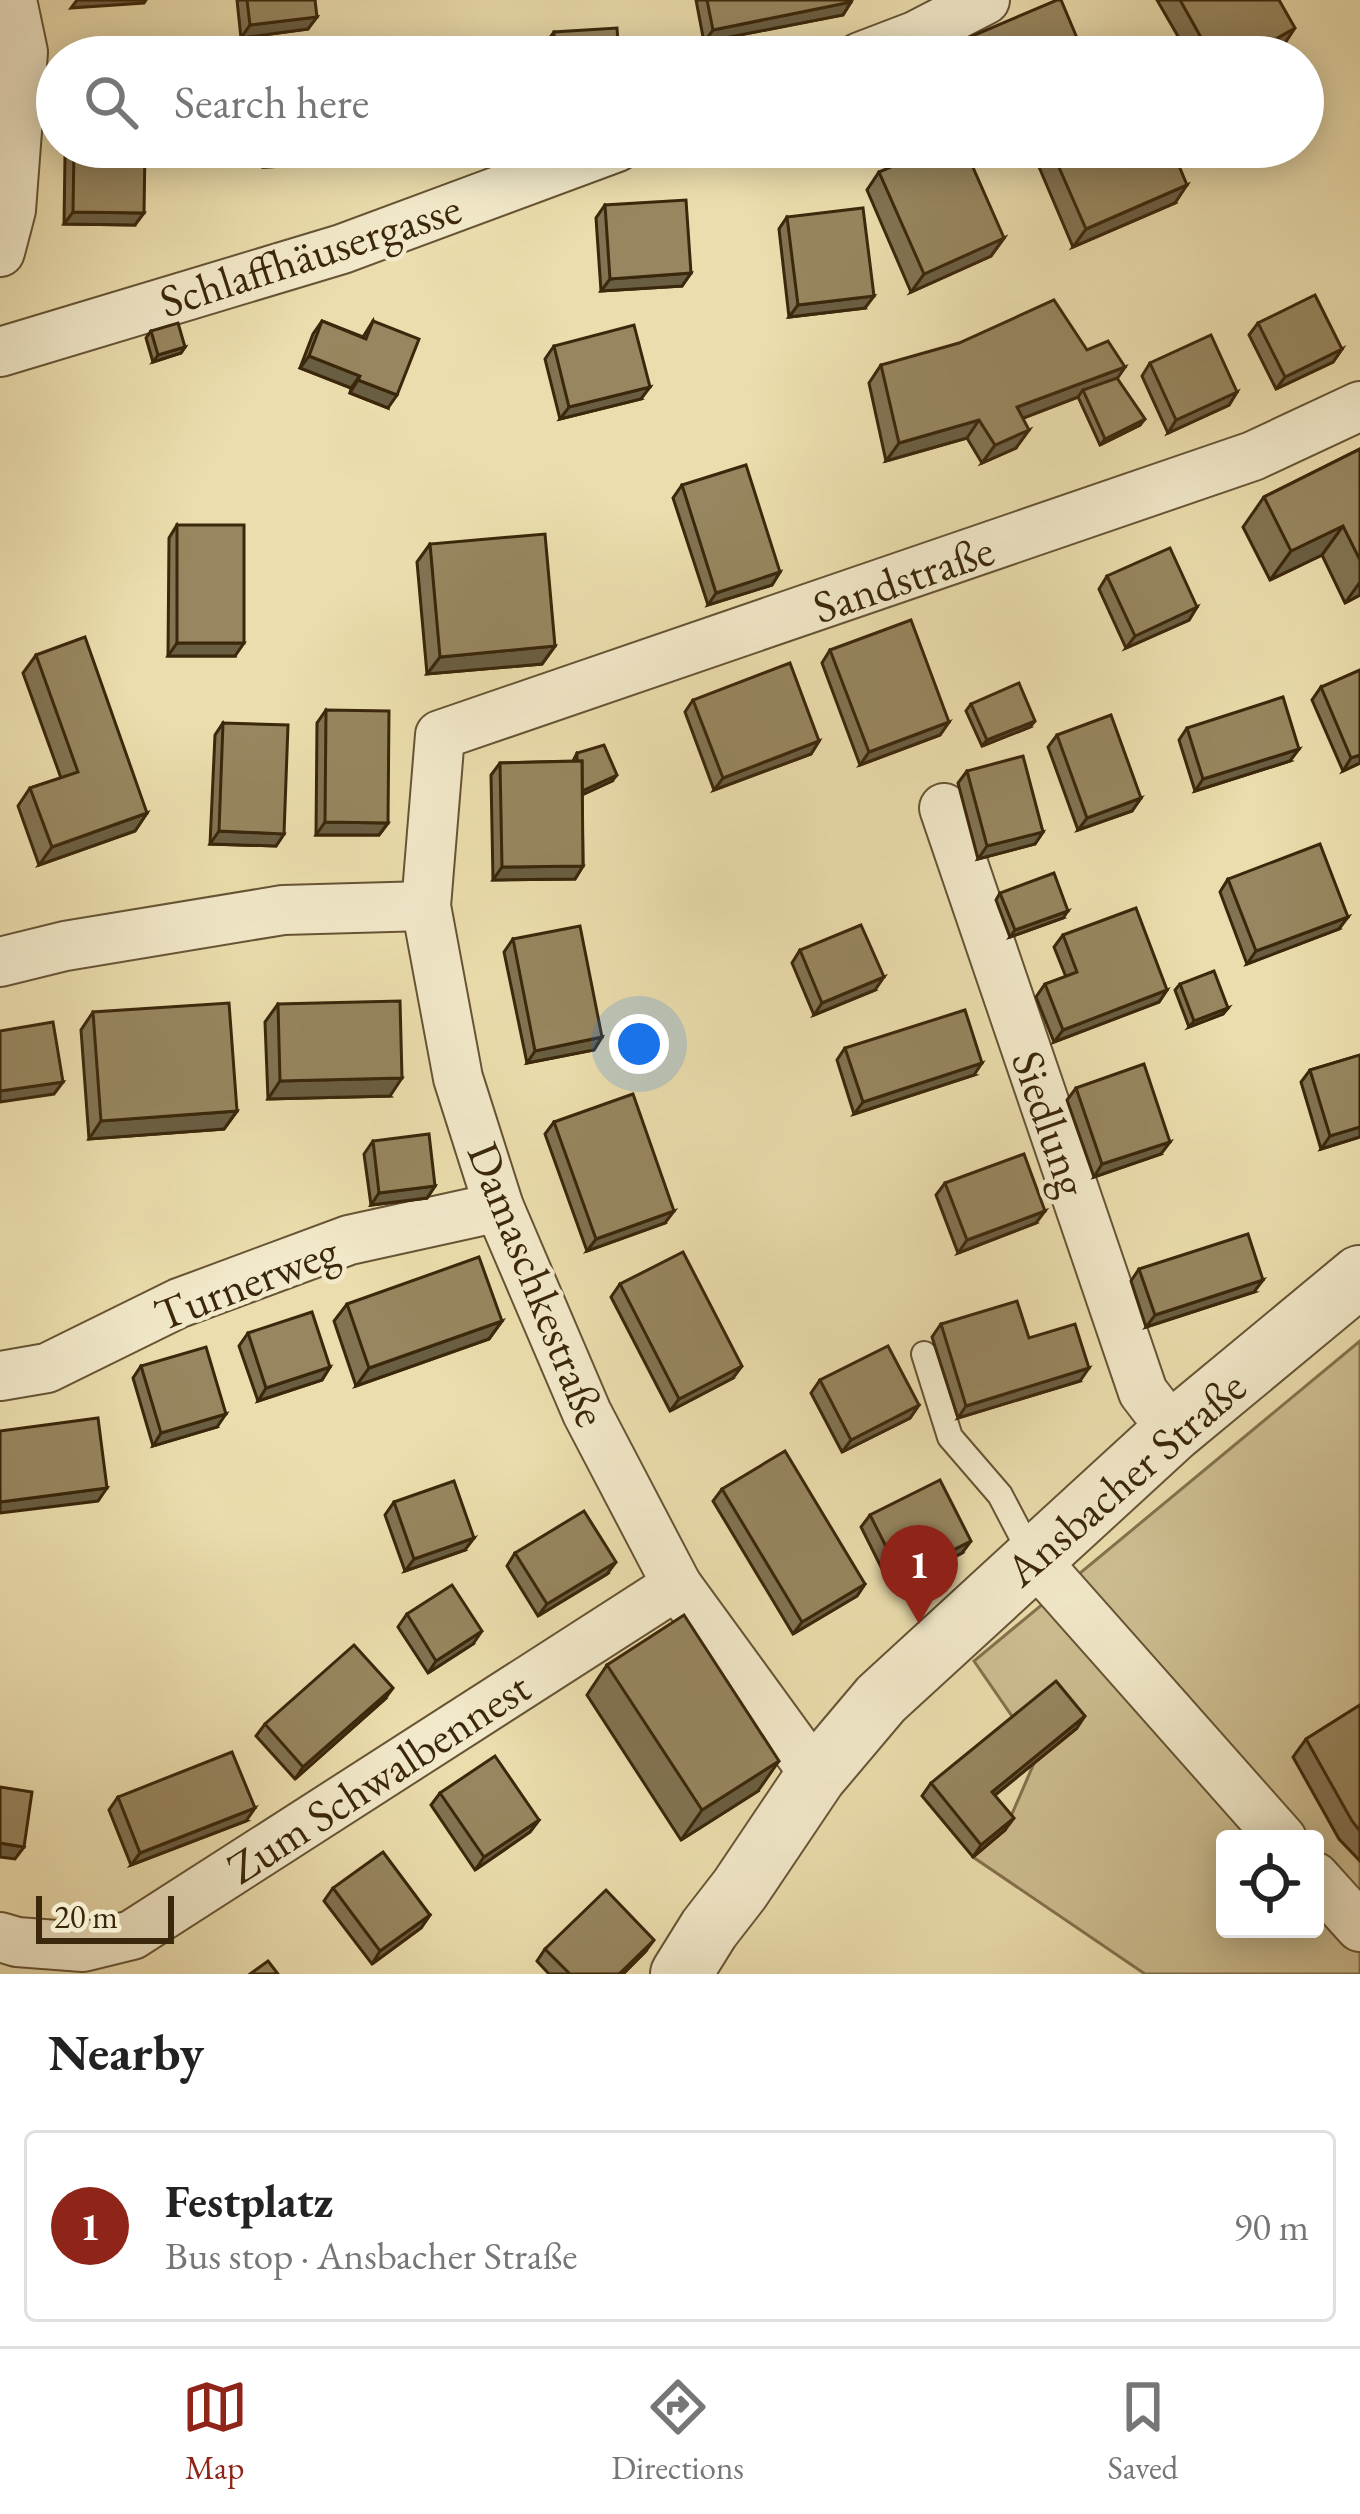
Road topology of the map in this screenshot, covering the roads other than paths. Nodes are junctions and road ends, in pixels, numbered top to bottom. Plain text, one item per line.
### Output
1 (12, 0) edge
2 (952, 7) edge
3 (916, 36) edge
4 (11, 56) edge
5 (560, 168) edge
6 (0, 252) edge
7 (0, 352) edge
8 (1360, 406) edge
9 (440, 735) joint
10 (944, 808) dead end
11 (426, 906) junction
12 (0, 962) edge
13 (499, 1207) junction
14 (1360, 1276) edge
15 (924, 1354) dead end
16 (0, 1376) edge
17 (1173, 1431) junction
18 (1033, 1558) junction
19 (677, 1585) junction
20 (816, 1776) junction
21 (1274, 1830) edge
22 (1324, 1886) edge
23 (1360, 1927) edge
24 (0, 1936) edge
25 (681, 1974) edge

1 - 4 street
2 - 3 street
4 - 6 street
5 - 7 street, Schlaffhäusergasse
8 - 9 street, Sandstraße
9 - 11 street, Damaschkestraße
10 - 17 street, Siedlung
11 - 12 street
11 - 13 street, Damaschkestraße
13 - 16 street, Turnerweg
13 - 19 street, Damaschkestraße
14 - 17 street, Ansbacher Straße
15 - 18 lane
17 - 18 street, Ansbacher Straße
18 - 20 street, Ansbacher Straße
18 - 21 street
19 - 20 street, Damaschkestraße
19 - 24 street, Zum Schwalbennest
20 - 25 street, Ansbacher Straße
22 - 23 street

